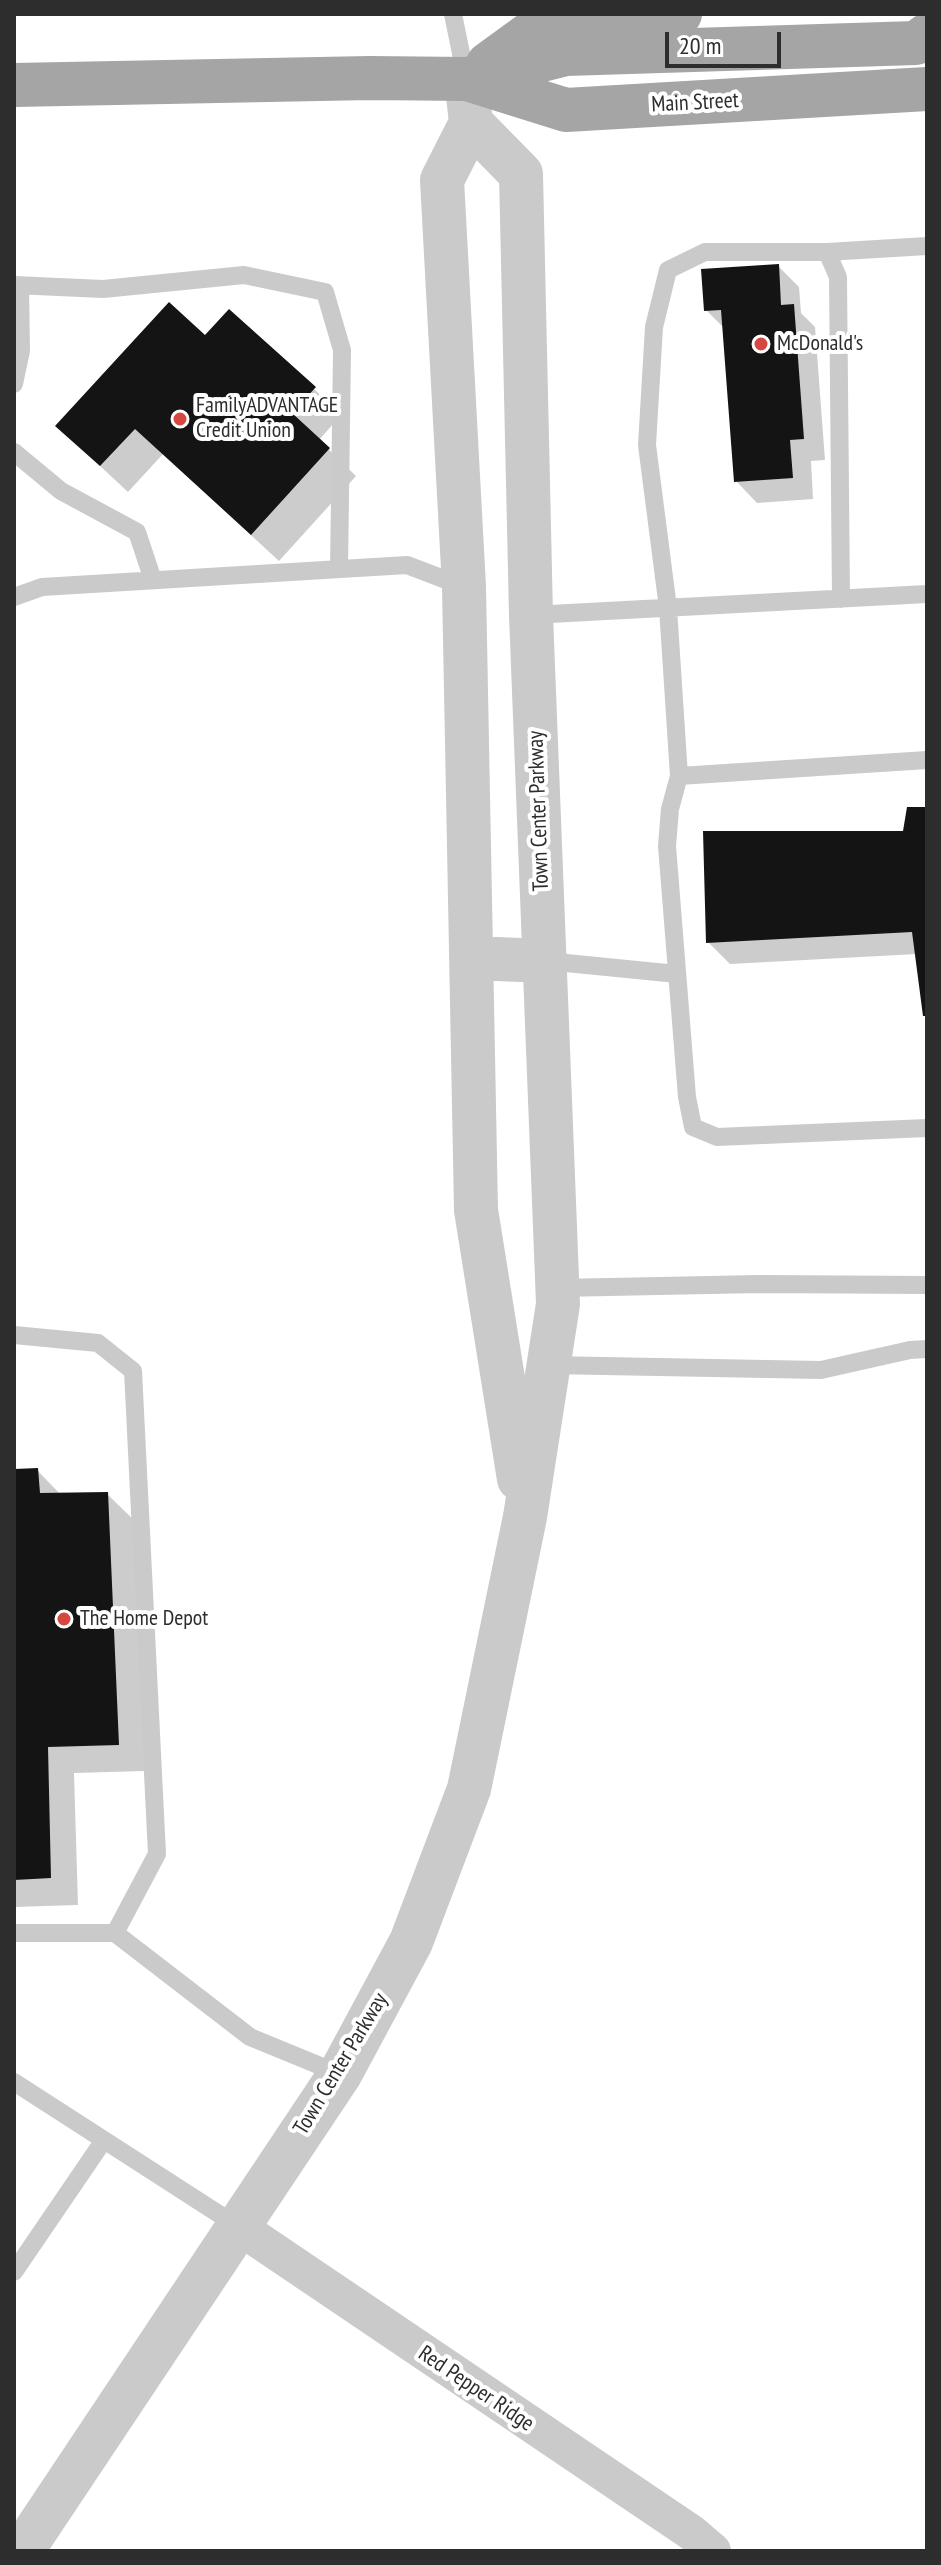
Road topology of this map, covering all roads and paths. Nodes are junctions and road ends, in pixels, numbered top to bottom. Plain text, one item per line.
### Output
1 (453, 14) edge
2 (680, 14) edge
3 (927, 35) edge
4 (467, 79) junction
5 (14, 85) edge
6 (927, 89) edge
7 (471, 123) junction
8 (927, 246) edge
9 (827, 252) junction
10 (17, 286) edge
11 (14, 384) edge
12 (14, 452) edge
13 (339, 569) junction
14 (153, 580) junction
15 (464, 587) junction
16 (927, 594) edge
17 (14, 597) edge
18 (531, 597) junction
19 (841, 599) junction
20 (668, 608) junction
21 (927, 760) edge
22 (679, 776) junction
23 (471, 958) junction
24 (546, 961) junction
25 (677, 974) junction
26 (927, 1128) edge
27 (927, 1285) edge
28 (558, 1288) junction
29 (14, 1335) edge
30 (927, 1349) edge
31 (549, 1365) junction
32 (525, 1517) junction
33 (14, 1933) edge
34 (115, 1933) junction
35 (340, 2074) junction
36 (14, 2082) edge
37 (104, 2140) junction
38 (239, 2227) junction
39 (14, 2272) edge
40 (22, 2551) edge
41 (713, 2551) edge

1 - 4 lane
2 - 4 main road
3 - 4 main road
4 - 5 main road, Main Street
4 - 6 main road, Main Street
4 - 7 street
7 - 15 street, Town Center Parkway
7 - 18 street, Town Center Parkway
8 - 9 lane
9 - 19 lane
9 - 20 lane
10 - 11 lane
10 - 13 lane
12 - 14 lane
13 - 14 lane
13 - 15 lane
14 - 17 lane
15 - 18 street
15 - 23 street, Town Center Parkway
16 - 19 lane
18 - 20 lane
18 - 24 street, Town Center Parkway
19 - 20 lane
20 - 22 lane
21 - 22 lane
22 - 25 lane
23 - 24 street
23 - 32 street, Town Center Parkway
24 - 25 lane
24 - 28 street, Town Center Parkway
25 - 26 lane
27 - 28 lane
28 - 31 street, Town Center Parkway
29 - 34 lane
30 - 31 lane
31 - 32 street, Town Center Parkway
32 - 35 street, Town Center Parkway
33 - 34 lane
34 - 35 lane
35 - 38 street, Town Center Parkway
36 - 37 lane
37 - 38 lane
37 - 39 lane
38 - 40 street, Town Center Parkway
38 - 41 street, Red Pepper Ridge

